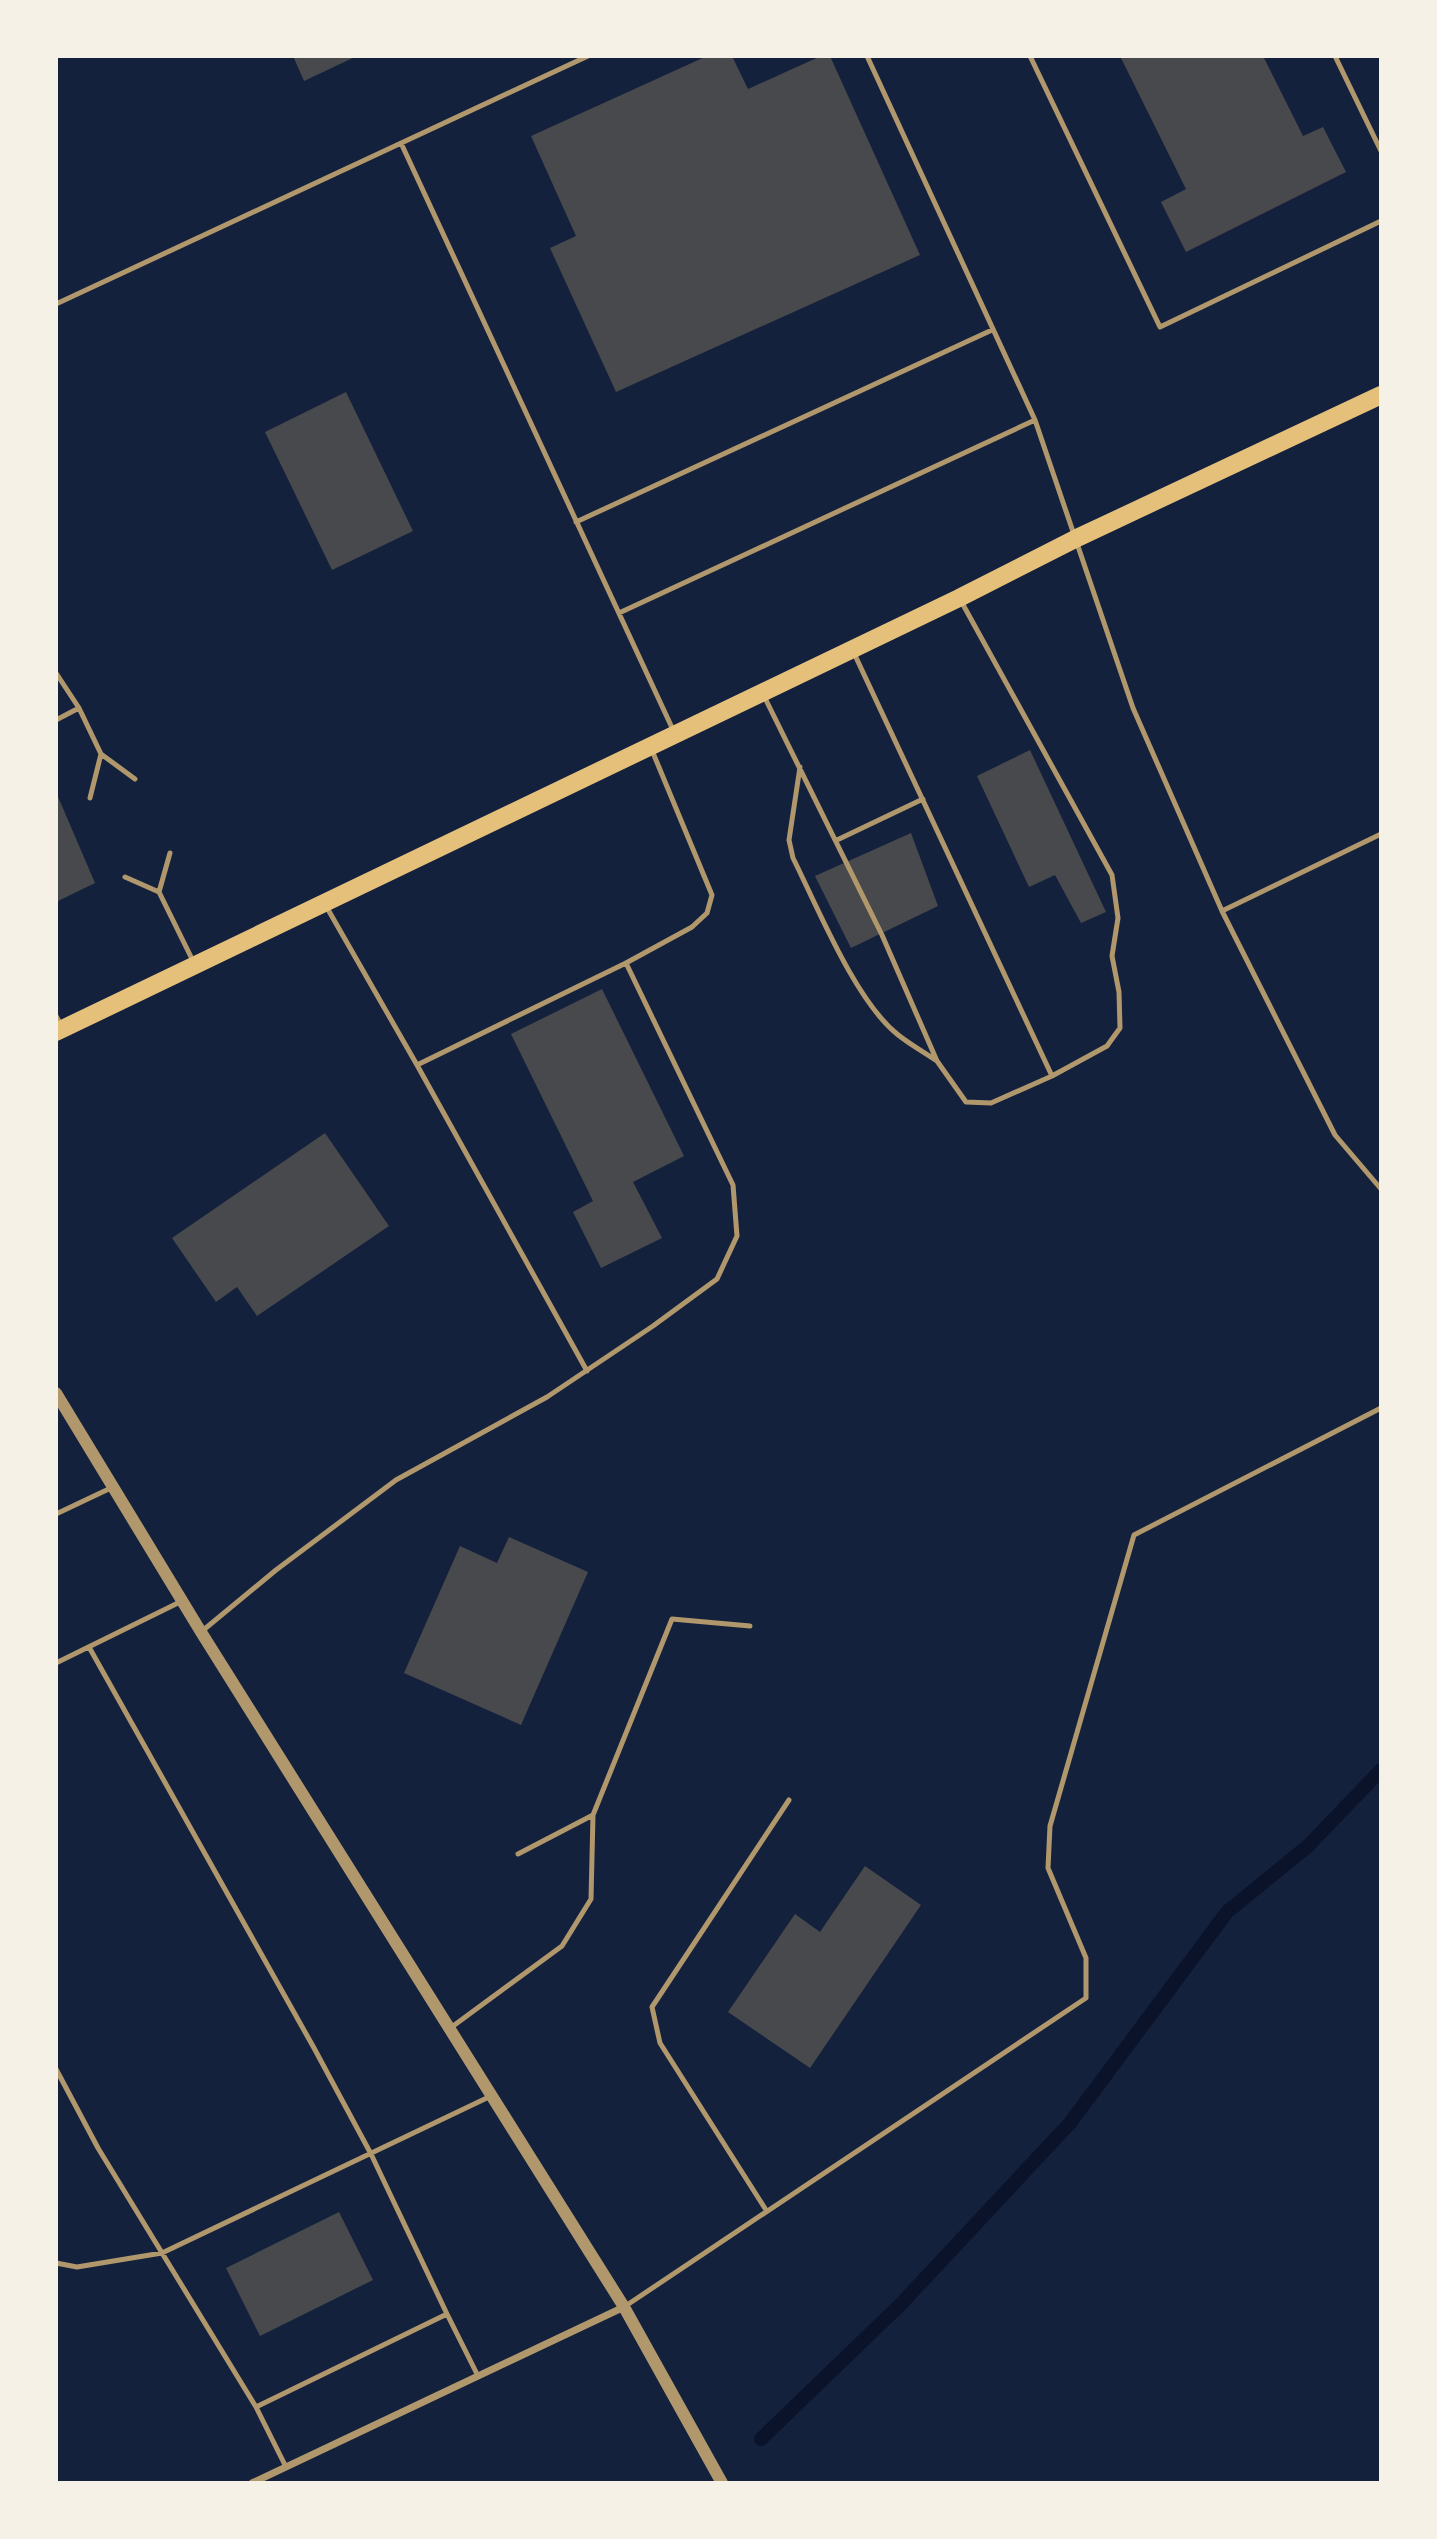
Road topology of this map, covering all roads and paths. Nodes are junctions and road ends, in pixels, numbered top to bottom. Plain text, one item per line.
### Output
1 (588, 56) edge
2 (867, 56) edge
3 (1030, 56) edge
4 (1335, 56) edge
5 (401, 143) junction
6 (1381, 151) edge
7 (1381, 221) edge
8 (56, 304) edge
9 (992, 330) junction
10 (1381, 395) edge
11 (1035, 420) junction
12 (576, 522) junction
13 (1077, 538) junction
14 (959, 598) junction
15 (619, 613) junction
16 (853, 650) junction
17 (56, 673) edge
18 (762, 693) junction
19 (79, 708) junction
20 (56, 720) edge
21 (675, 735) junction
22 (650, 747) junction
23 (101, 754) junction
24 (800, 766) junction
25 (135, 779) dead end
26 (90, 798) dead end
27 (923, 799) junction
28 (1381, 834) edge
29 (837, 840) junction
30 (170, 853) dead end
31 (125, 877) dead end
32 (159, 892) junction
33 (324, 904) junction
34 (1222, 911) junction
35 (626, 963) junction
36 (196, 966) junction
37 (58, 1025) edge
38 (937, 1061) junction
39 (417, 1065) junction
40 (1052, 1076) junction
41 (1381, 1189) edge
42 (587, 1371) junction
43 (56, 1393) edge
44 (1381, 1408) edge
45 (113, 1488) junction
46 (56, 1514) edge
47 (181, 1601) junction
48 (750, 1626) dead end
49 (201, 1632) junction
50 (89, 1647) junction
51 (56, 1663) edge
52 (789, 1800) dead end
53 (593, 1815) junction
54 (518, 1854) dead end
55 (449, 2029) junction
56 (56, 2069) edge
57 (491, 2096) junction
58 (371, 2154) junction
59 (766, 2210) junction
60 (162, 2253) junction
61 (56, 2263) edge
62 (624, 2307) junction
63 (447, 2314) junction
64 (478, 2376) junction
65 (256, 2407) junction
66 (286, 2467) junction
67 (251, 2483) edge
68 (723, 2483) edge

1 - 5 lane
2 - 9 lane
3 - 7 lane
4 - 6 lane
5 - 8 lane
5 - 12 lane
9 - 11 lane
9 - 12 lane
10 - 13 main road
11 - 13 lane
11 - 15 lane
12 - 15 lane
13 - 14 main road
13 - 34 lane
14 - 16 main road
14 - 40 lane
15 - 21 lane
16 - 18 main road
16 - 27 lane
17 - 19 lane
18 - 21 main road
18 - 24 lane
19 - 20 lane
19 - 23 lane
21 - 22 main road
22 - 33 main road
22 - 35 lane
23 - 25 lane
23 - 26 lane
24 - 29 lane
24 - 38 lane
27 - 29 lane
27 - 40 lane
28 - 34 lane
29 - 38 lane
30 - 32 lane
31 - 32 lane
32 - 36 lane
33 - 36 main road
33 - 39 lane
34 - 41 lane
35 - 39 lane
35 - 42 lane
36 - 37 main road
38 - 40 lane
39 - 42 lane
42 - 49 lane
43 - 45 street
44 - 59 lane
45 - 46 lane
45 - 47 street
47 - 49 street
47 - 50 lane
48 - 53 lane
49 - 55 street
50 - 51 lane
50 - 58 lane
52 - 59 lane
53 - 54 lane
53 - 55 lane
55 - 57 street
56 - 60 lane
57 - 58 lane
57 - 62 street
58 - 60 lane
58 - 63 lane
59 - 62 lane
60 - 61 lane
60 - 65 lane
62 - 64 street
62 - 68 street
63 - 64 lane
63 - 65 lane
64 - 66 street
65 - 66 lane
66 - 67 street

